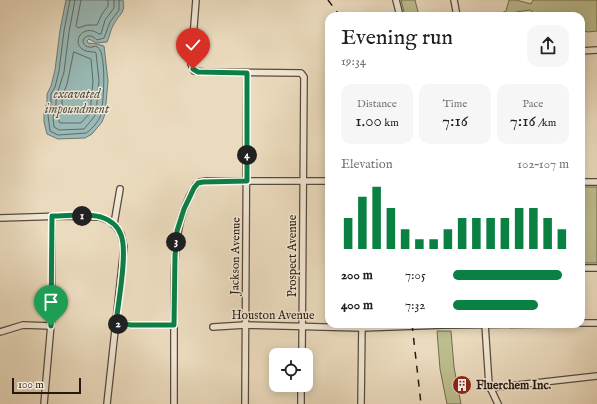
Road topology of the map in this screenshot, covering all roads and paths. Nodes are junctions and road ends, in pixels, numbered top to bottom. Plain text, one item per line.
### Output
1 (196, 0) edge
2 (396, 0) edge
3 (454, 0) edge
4 (399, 12) edge
5 (456, 12) edge
6 (597, 50) edge
7 (585, 51) edge
8 (247, 73) junction
9 (247, 181) junction
10 (304, 181) junction
11 (325, 181) edge
12 (585, 182) edge
13 (597, 182) edge
14 (120, 188) dead end
15 (52, 216) junction
16 (0, 218) edge
17 (114, 224) junction
18 (585, 268) edge
19 (597, 268) edge
20 (116, 323) junction
21 (585, 323) edge
22 (597, 323) edge
23 (174, 325) junction
24 (245, 325) junction
25 (51, 326) junction
26 (303, 326) junction
27 (325, 326) edge
28 (213, 327) dead end
29 (362, 328) edge
30 (485, 328) edge
31 (0, 332) edge
32 (302, 348) edge
33 (597, 376) edge
34 (490, 388) junction
35 (301, 392) edge
36 (44, 404) edge
37 (108, 404) edge
38 (174, 404) edge
39 (245, 404) edge
40 (301, 404) edge
41 (361, 404) edge
42 (498, 404) edge

1 - 8 street
2 - 4 street
3 - 5 street
6 - 7 street
8 - 9 street, Jackson Avenue
8 - 10 street, Prospect Avenue
9 - 10 street
9 - 23 street
9 - 24 street, Jackson Avenue
10 - 11 street
10 - 26 street, Prospect Avenue
12 - 13 street
14 - 17 street
15 - 16 street
15 - 17 street
15 - 25 street
17 - 20 street
18 - 19 street
20 - 23 street
20 - 37 street
21 - 22 street
23 - 38 street
24 - 26 street, Houston Avenue
24 - 28 street, Houston Avenue
24 - 39 street, Jackson Avenue
25 - 31 street
25 - 36 street
26 - 27 street, Houston Avenue
26 - 32 street, Prospect Avenue
29 - 41 street
30 - 34 street
33 - 34 street
34 - 42 street
35 - 40 street

